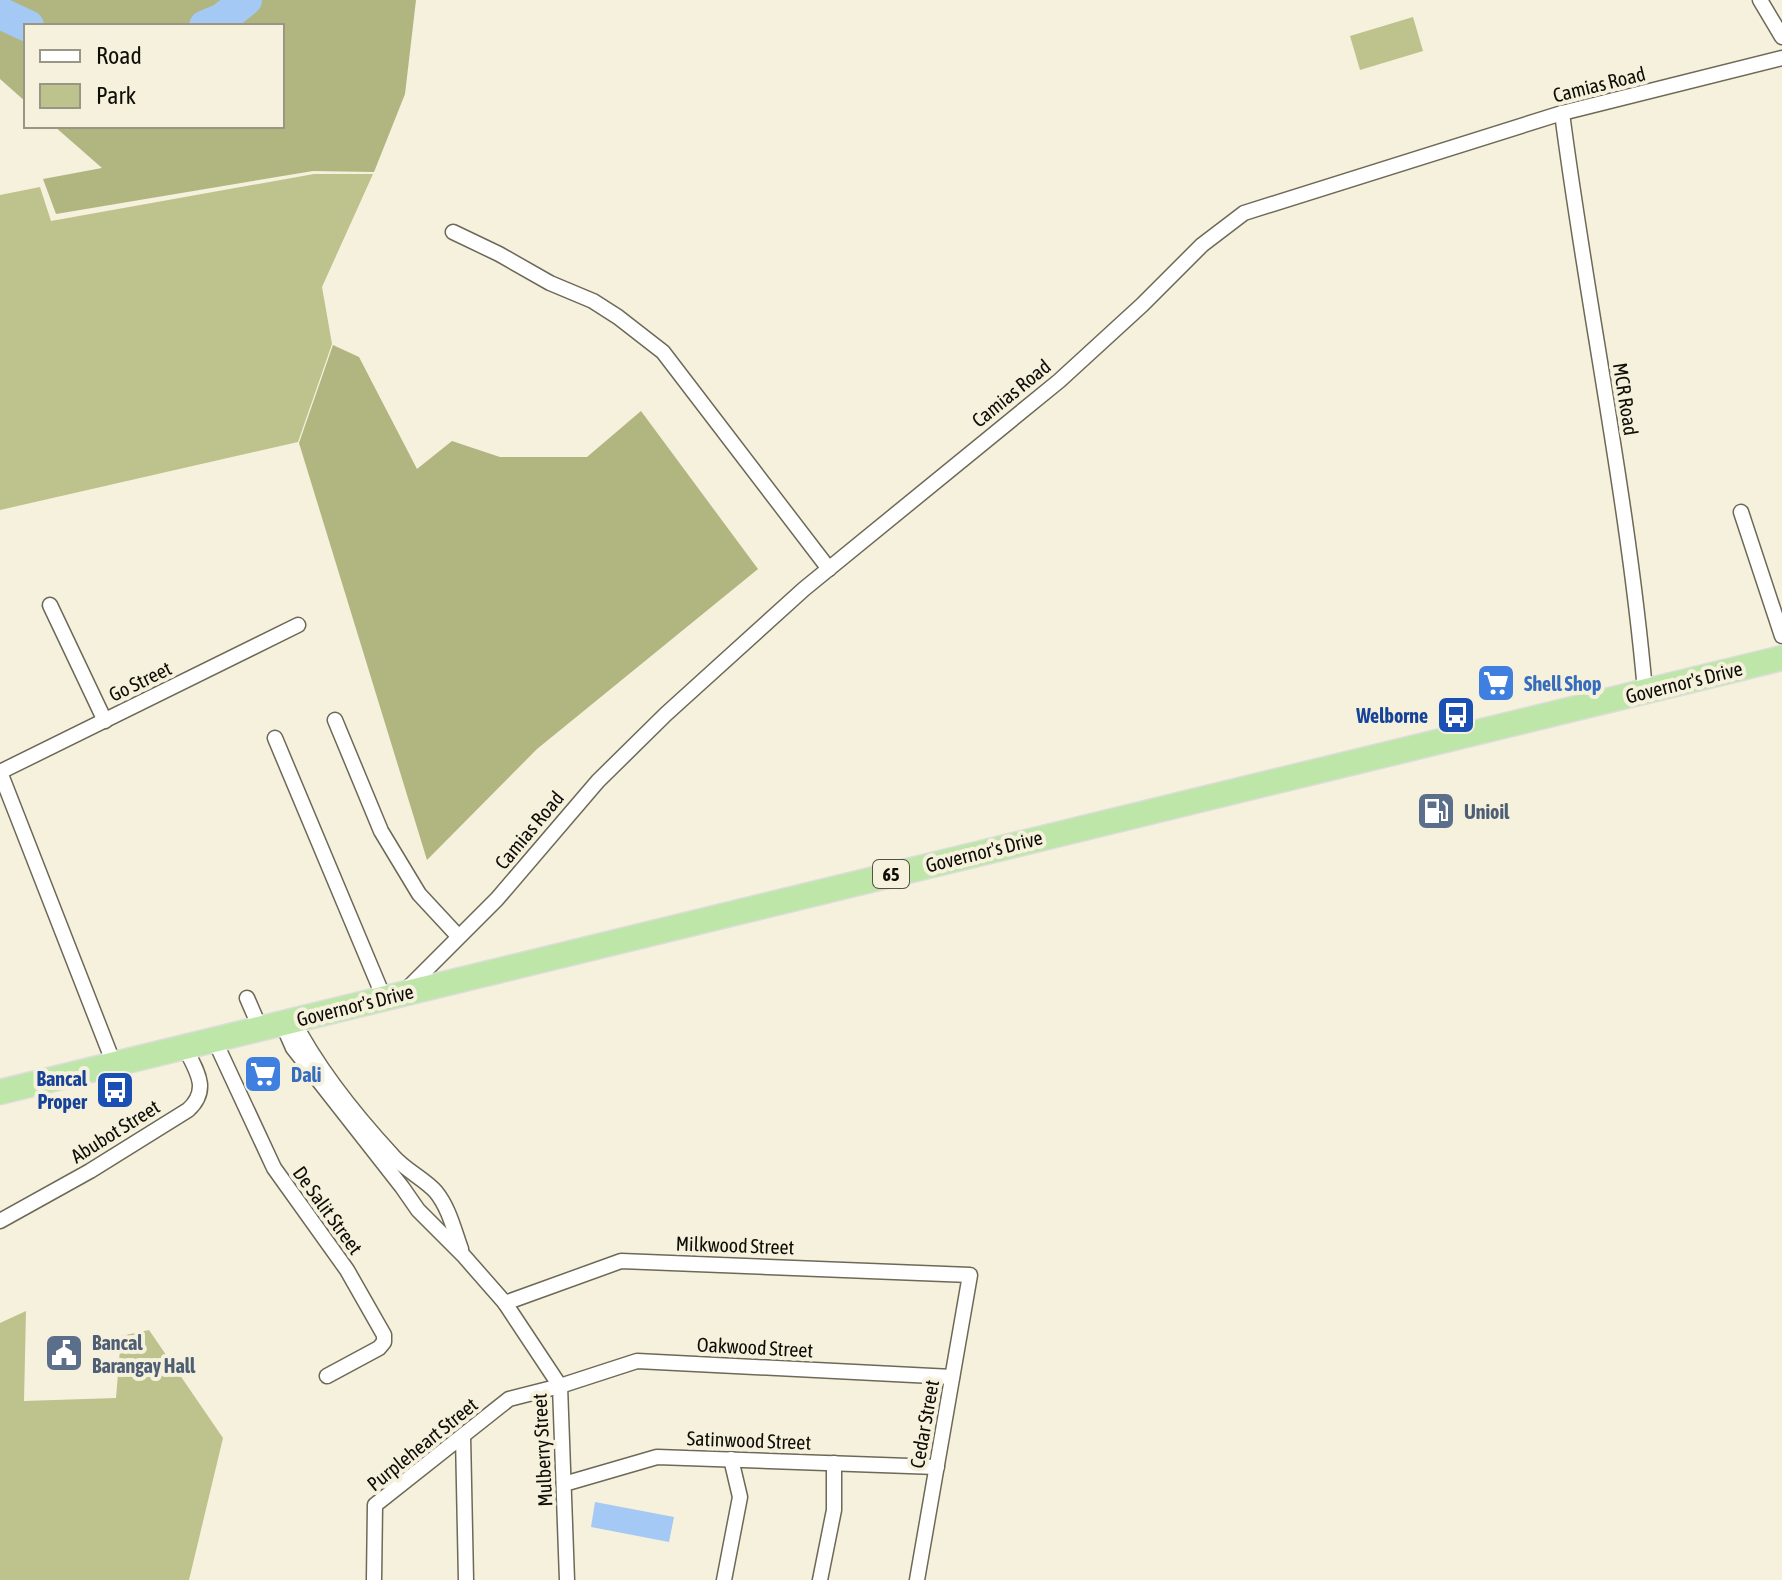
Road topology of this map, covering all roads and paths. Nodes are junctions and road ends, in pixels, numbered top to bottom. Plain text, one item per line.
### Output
1 (1760, 0) edge
2 (1782, 37) edge
3 (1782, 58) edge
4 (1562, 113) junction
5 (453, 232) dead end
6 (1741, 512) dead end
7 (829, 569) junction
8 (50, 605) dead end
9 (298, 625) dead end
10 (1782, 636) edge
11 (1782, 658) edge
12 (1645, 691) junction
13 (335, 720) dead end
14 (105, 721) junction
15 (275, 738) dead end
16 (0, 772) edge
17 (458, 936) junction
18 (393, 996) junction
19 (247, 998) dead end
20 (278, 1024) junction
21 (214, 1039) junction
22 (184, 1046) junction
23 (114, 1064) junction
24 (0, 1092) edge
25 (0, 1221) edge
26 (463, 1255) junction
27 (970, 1275) joint
28 (505, 1303) junction
29 (327, 1376) dead end
30 (952, 1377) junction
31 (560, 1386) junction
32 (463, 1436) junction
33 (731, 1459) junction
34 (834, 1463) junction
35 (937, 1467) junction
36 (564, 1484) junction
37 (374, 1580) edge
38 (466, 1580) edge
39 (567, 1580) edge
40 (724, 1580) edge
41 (820, 1580) edge
42 (917, 1580) edge

1 - 2 street
3 - 4 street, Camias Road
4 - 7 street, Camias Road
4 - 12 street, MCR Road
5 - 7 street
6 - 10 street
7 - 17 street, Camias Road
8 - 14 street
9 - 14 street, Go Street
11 - 12 highway, Governor's Drive / 65
12 - 18 highway, Governor's Drive / 65
13 - 17 street
14 - 16 street, Go Street
15 - 18 street
16 - 23 street, Go Street
17 - 18 street, Camias Road
18 - 20 highway, Governor's Drive / 65
19 - 20 street
20 - 21 highway, Governor's Drive / 65
20 - 26 street, Mulberry Street
20 - 26 street, Mulberry Street
21 - 22 highway, Governor's Drive / 65
21 - 29 street, De Salit Street
22 - 23 highway, Governor's Drive / 65
22 - 25 street, Abubot Street
23 - 24 highway, Governor's Drive / 65
26 - 28 street, Mulberry Street
27 - 28 street, Milkwood Street
27 - 30 street, Cedar Street
28 - 31 street, Mulberry Street
30 - 31 street, Oakwood Street
30 - 35 street, Cedar Street
31 - 32 street, Purpleheart Street
31 - 36 street, Mulberry Street
32 - 37 street, Purpleheart Street
32 - 38 street
33 - 34 street, Satinwood Street
33 - 36 street, Satinwood Street
33 - 40 street
34 - 35 street, Satinwood Street
34 - 41 street
35 - 42 street, Cedar Street
36 - 39 street, Mulberry Street

